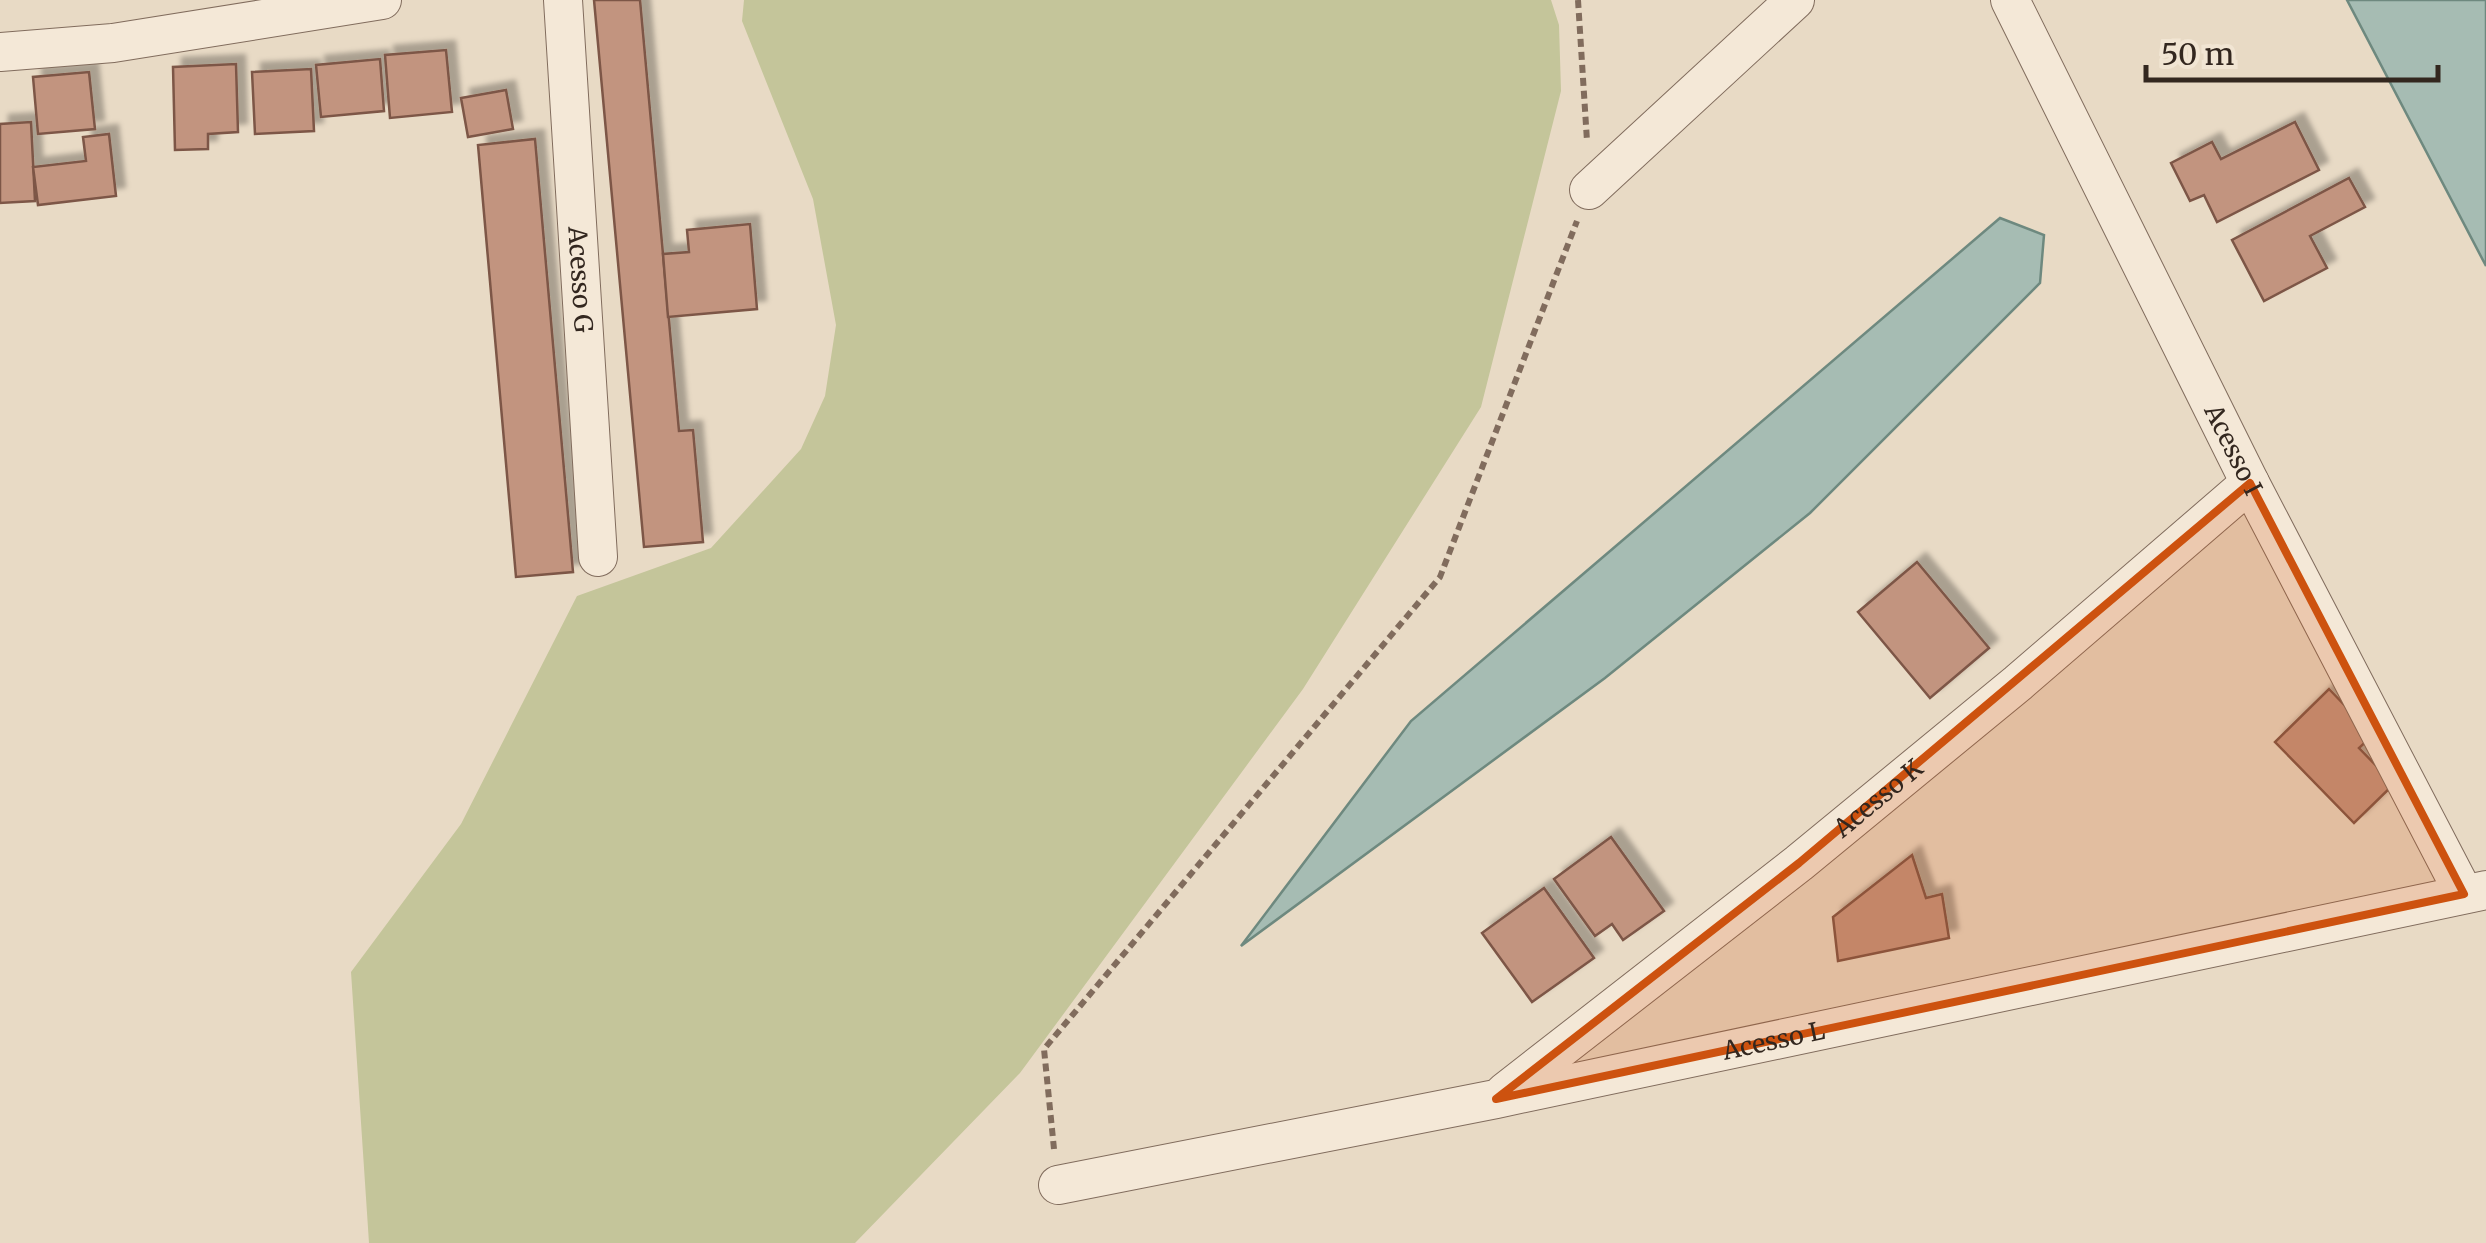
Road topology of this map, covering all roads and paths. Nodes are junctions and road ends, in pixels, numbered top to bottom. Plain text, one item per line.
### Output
1 (382, 0) edge
2 (563, 0) edge
3 (1578, 0) edge
4 (1795, 0) edge
5 (2010, 0) edge
6 (0, 52) edge
7 (1590, 190) junction
8 (2250, 482) junction
9 (598, 557) dead end
10 (2475, 892) edge
11 (1631, 994) junction
12 (1610, 1074) junction
13 (1496, 1099) junction
14 (1058, 1185) joint

1 - 6 street
2 - 9 street, Acesso G
3 - 7 path
4 - 7 street
5 - 8 street, Acesso I
7 - 14 path
8 - 10 street, Acesso I
8 - 11 street, Acesso K
10 - 12 street, Acesso L
11 - 12 street
11 - 13 street, Acesso K
12 - 13 street, Acesso L
13 - 14 street, Acesso L

